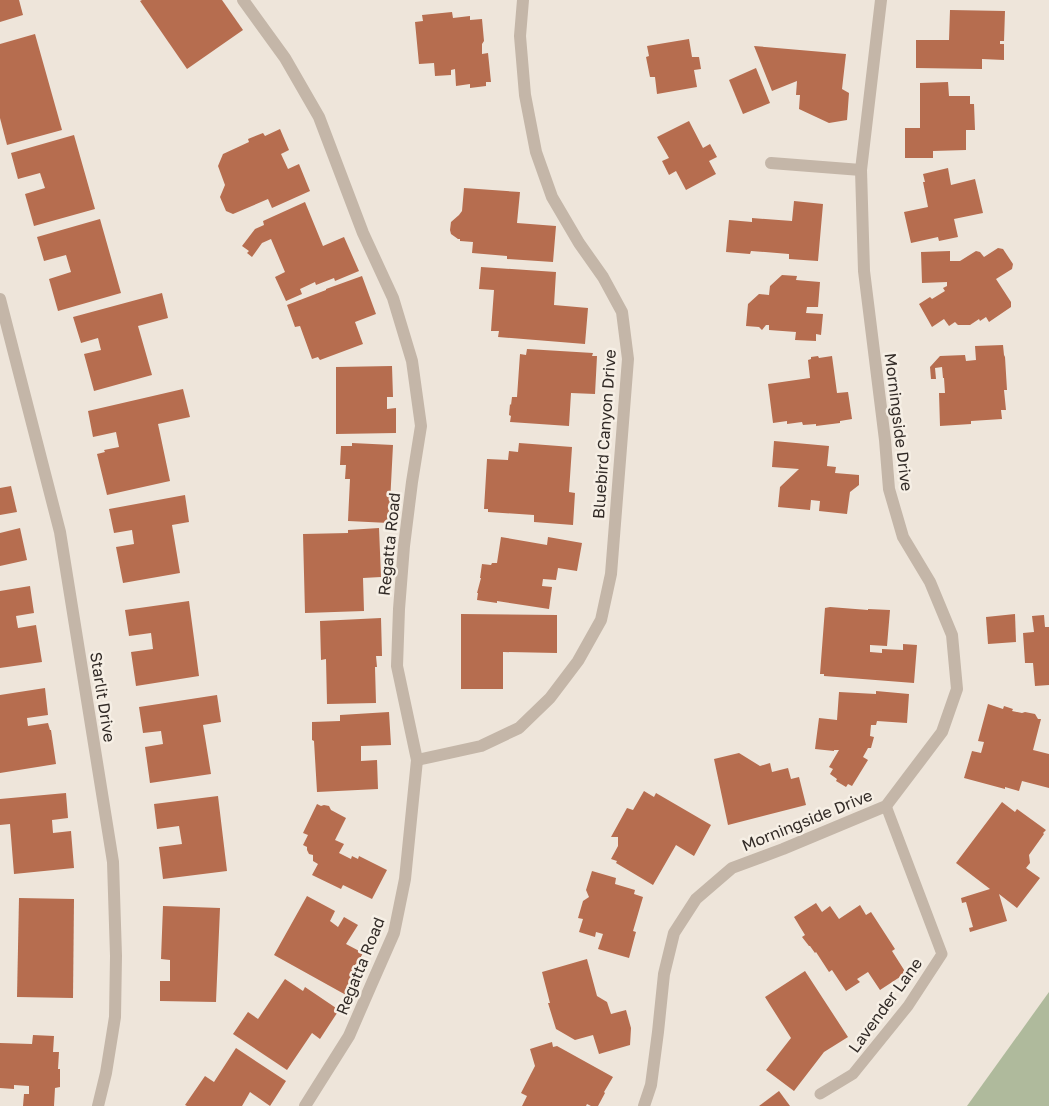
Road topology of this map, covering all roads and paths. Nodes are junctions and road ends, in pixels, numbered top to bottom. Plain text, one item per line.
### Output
1 (243, 0) edge
2 (523, 0) edge
3 (881, 0) edge
4 (771, 163) dead end
5 (862, 170) junction
6 (0, 299) edge
7 (417, 760) junction
8 (886, 806) junction
9 (820, 1094) dead end
10 (98, 1106) edge
11 (305, 1106) edge
12 (644, 1106) edge

1 - 7 street, Regatta Road
2 - 7 street, Bluebird Canyon Drive
3 - 5 street, Morningside Drive
4 - 5 street
5 - 8 street, Morningside Drive
6 - 10 street, Starlit Drive
7 - 11 street, Regatta Road
8 - 9 lane, Lavender Lane
8 - 12 street, Morningside Drive

